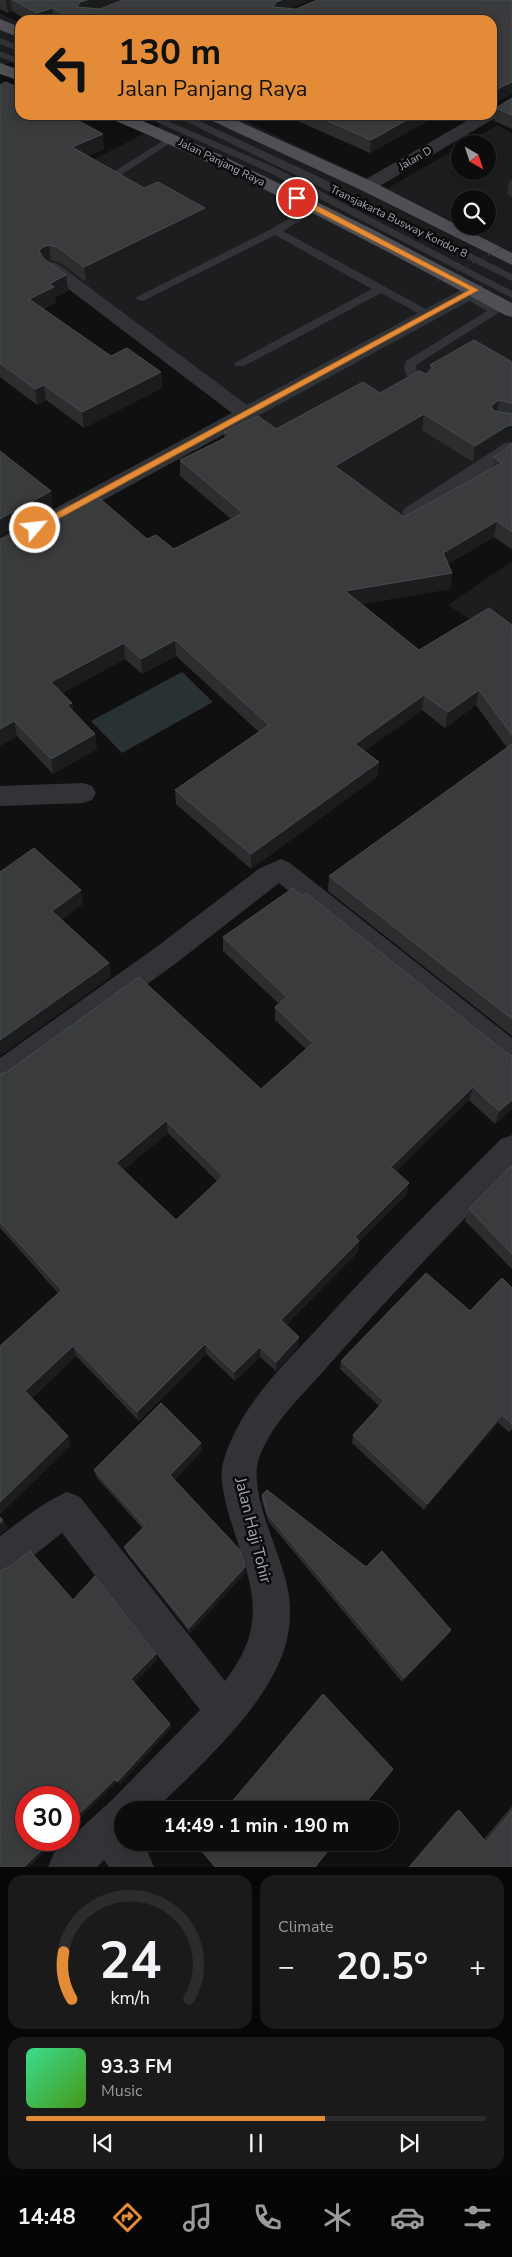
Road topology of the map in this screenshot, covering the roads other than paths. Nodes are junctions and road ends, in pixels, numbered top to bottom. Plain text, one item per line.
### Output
1 (0, 24) edge
2 (15, 31) edge
3 (0, 41) edge
4 (15, 48) edge
5 (0, 54) edge
6 (15, 60) edge
7 (0, 68) edge
8 (15, 74) edge
9 (127, 120) edge
10 (157, 120) edge
11 (189, 120) edge
12 (223, 120) edge
13 (478, 120) edge
14 (172, 138) junction
15 (117, 174) edge
16 (367, 186) junction
17 (315, 207) junction
18 (275, 231) junction
19 (507, 254) edge
20 (52, 268) edge
21 (512, 278) edge
22 (380, 289) junction
23 (471, 293) junction
24 (141, 298) dead end
25 (505, 305) edge
26 (429, 316) junction
27 (240, 364) dead end
28 (423, 384) edge
29 (246, 414) junction
30 (512, 448) edge
31 (412, 513) edge
32 (0, 547) edge
33 (83, 793) dead end
34 (0, 796) edge
35 (512, 1055) edge
36 (0, 1074) edge
37 (512, 1149) edge
38 (0, 1559) edge
39 (225, 1712) junction
40 (136, 1801) edge
41 (114, 1823) edge
42 (129, 1851) edge
43 (68, 1867) edge
44 (134, 1867) edge

1 - 2 main road
3 - 4 lane
5 - 6 lane
7 - 8 main road
9 - 14 main road, Jalan Panjang Raya
10 - 25 lane, Transjakarta Busway Koridor 8
11 - 21 lane, Transjakarta Busway Koridor 8
12 - 16 main road
13 - 16 street, Jalan D
14 - 15 lane
14 - 17 main road, Jalan Panjang Raya
16 - 19 main road
17 - 18 lane
17 - 23 main road, Jalan Panjang Raya
18 - 22 lane
18 - 24 lane
20 - 29 street
22 - 26 lane
22 - 27 lane
23 - 25 main road, Jalan Panjang Raya
23 - 26 street
25 - 28 lane
26 - 29 street
29 - 32 street
30 - 31 street
33 - 34 street
35 - 36 street
37 - 39 street, Jalan Haji Tohir
38 - 39 street
39 - 40 street, Jalan Haji Tohir
41 - 43 street, Jalan Haji Tohir
42 - 44 street

